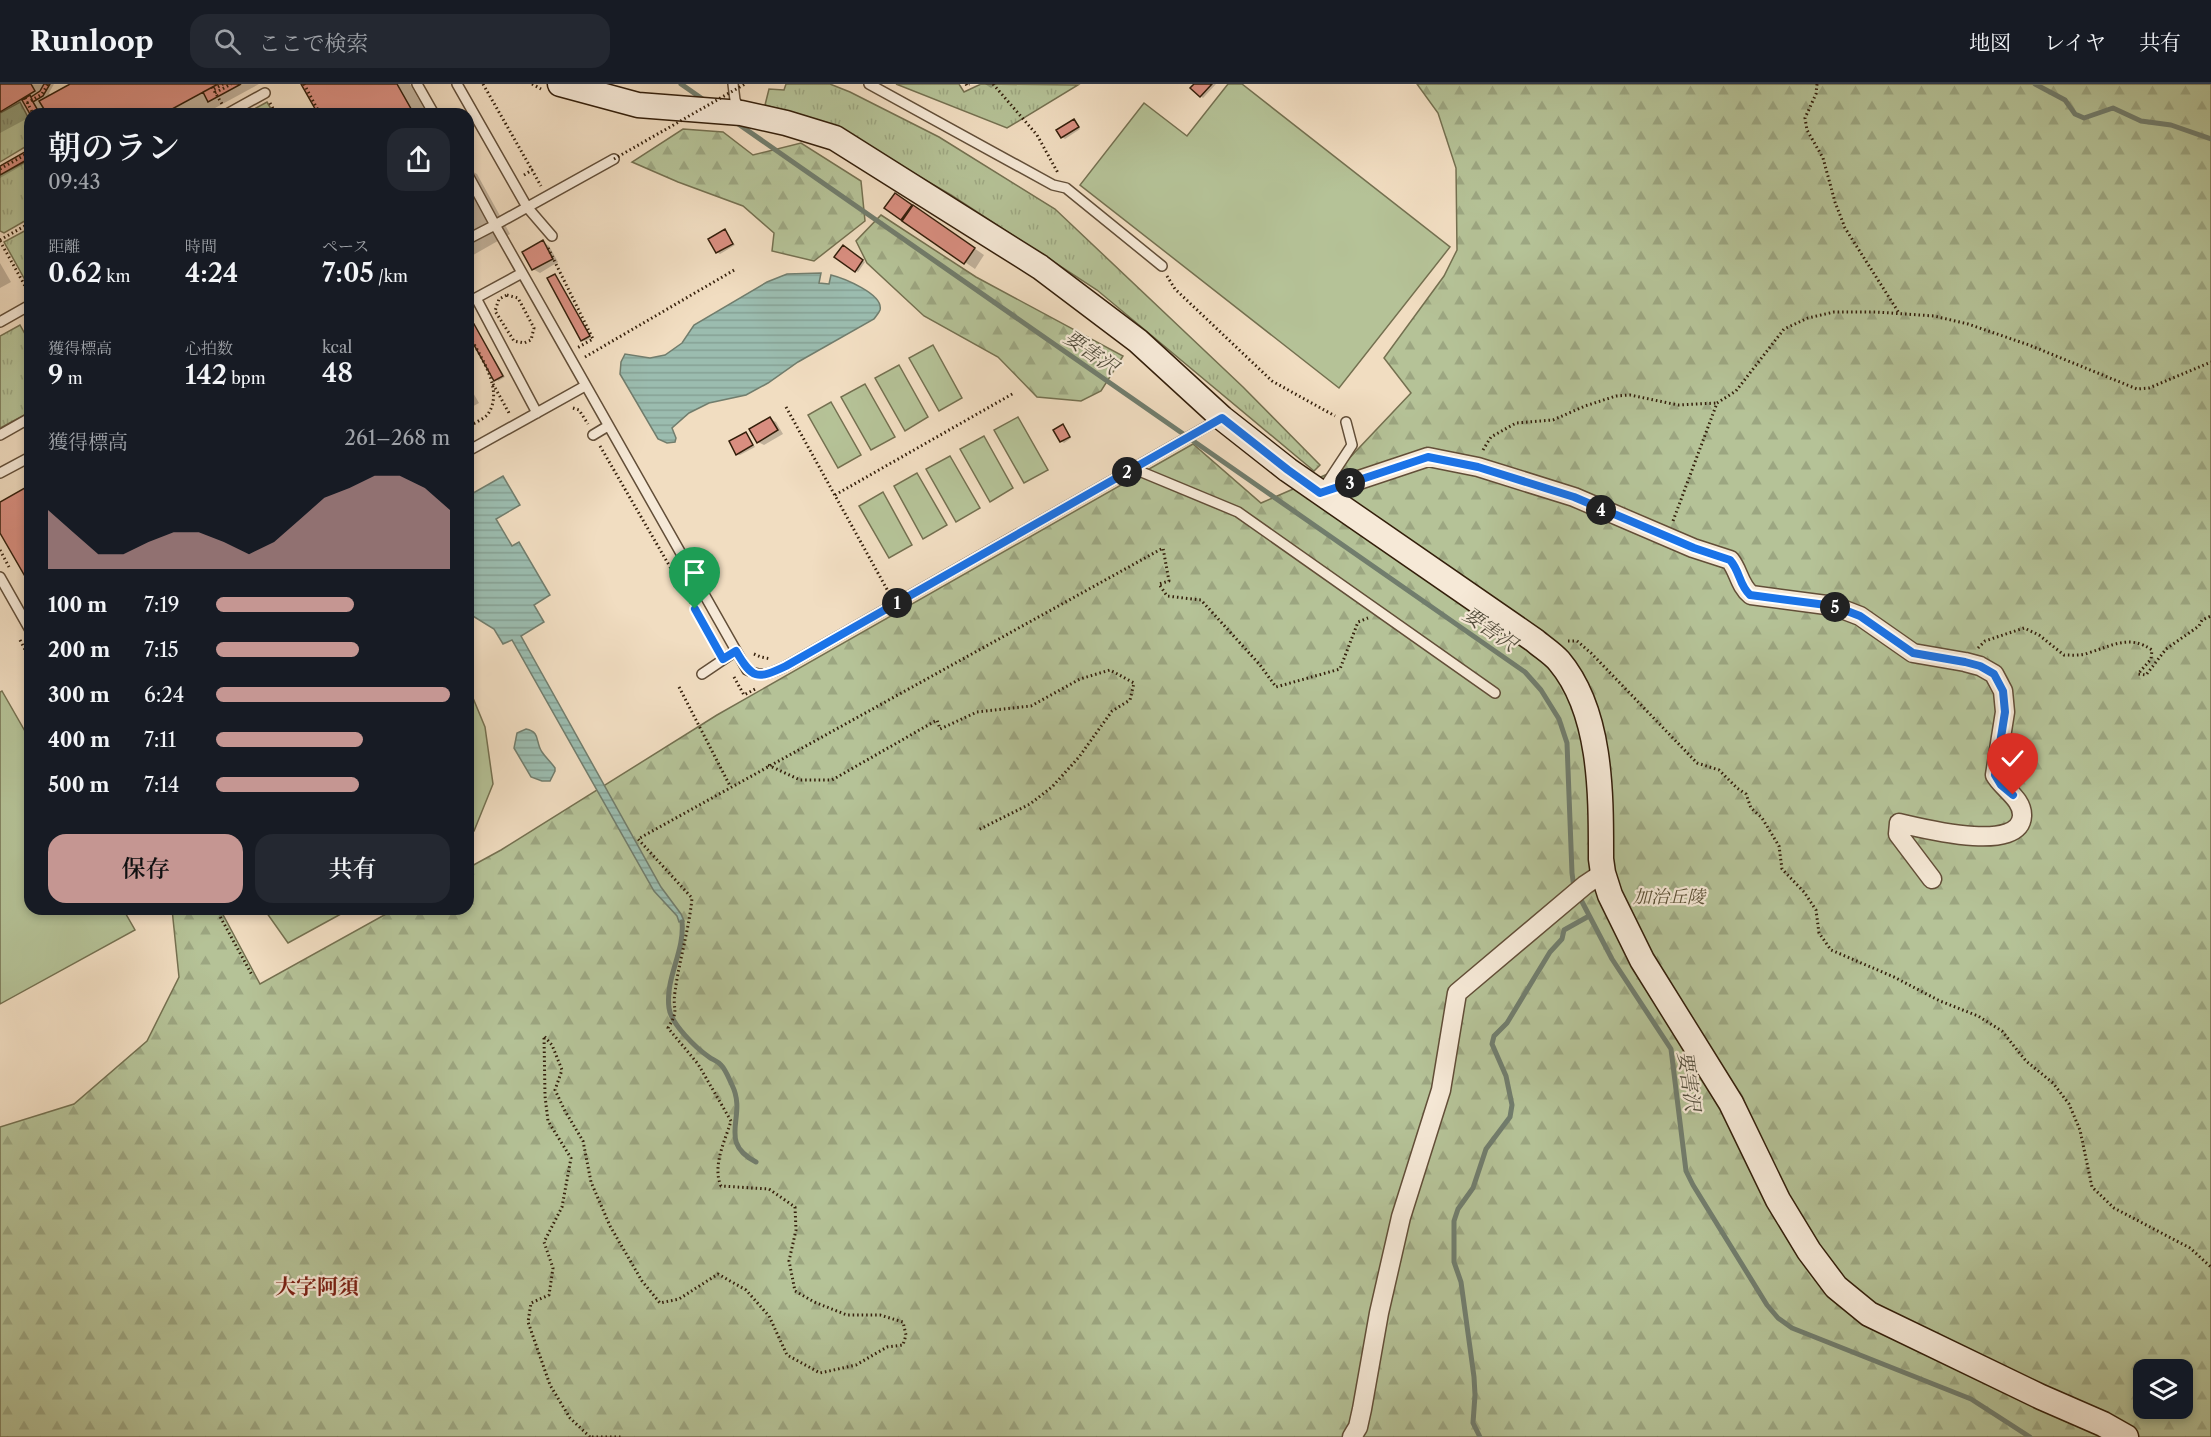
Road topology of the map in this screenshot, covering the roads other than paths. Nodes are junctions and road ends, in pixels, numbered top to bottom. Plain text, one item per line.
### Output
1 (417, 84) edge
2 (458, 84) edge
3 (560, 84) edge
4 (733, 84) edge
5 (869, 84) edge
6 (265, 93) dead end
7 (238, 108) edge
8 (431, 108) edge
9 (471, 108) edge
10 (474, 113) edge
11 (740, 113) junction
12 (614, 159) road end
13 (474, 186) edge
14 (527, 207) junction
15 (495, 225) junction
16 (474, 236) edge
17 (549, 239) road end
18 (1162, 266) road end
19 (522, 273) junction
20 (24, 308) edge
21 (0, 322) edge
22 (585, 386) junction
23 (537, 413) junction
24 (1222, 418) junction
25 (24, 421) edge
26 (1346, 422) road end
27 (608, 426) junction
28 (0, 435) edge
29 (593, 435) road end
30 (474, 448) edge
31 (24, 460) edge
32 (1132, 468) junction
33 (0, 473) edge
34 (1320, 493) junction
35 (0, 577) edge
36 (24, 619) edge
37 (736, 651) junction
38 (702, 674) dead end
39 (1495, 693) dead end
40 (1594, 879) junction
41 (1932, 879) dead end
42 (1352, 1437) edge
43 (2126, 1437) edge

1 - 8 lane
2 - 9 lane
3 - 11 street
4 - 11 lane
5 - 18 lane
6 - 7 lane
10 - 14 lane
11 - 24 street
12 - 14 lane
13 - 15 lane
14 - 15 lane
14 - 17 lane
15 - 16 lane
15 - 19 lane
19 - 22 lane
19 - 23 lane
20 - 21 lane
22 - 23 lane
22 - 27 lane
23 - 30 lane
24 - 32 lane
24 - 34 street
25 - 28 lane
26 - 34 lane
27 - 29 lane
27 - 37 lane
31 - 33 lane
32 - 37 lane
32 - 39 lane
34 - 40 street
34 - 41 street
35 - 36 lane
37 - 38 lane
40 - 42 street
40 - 43 street

